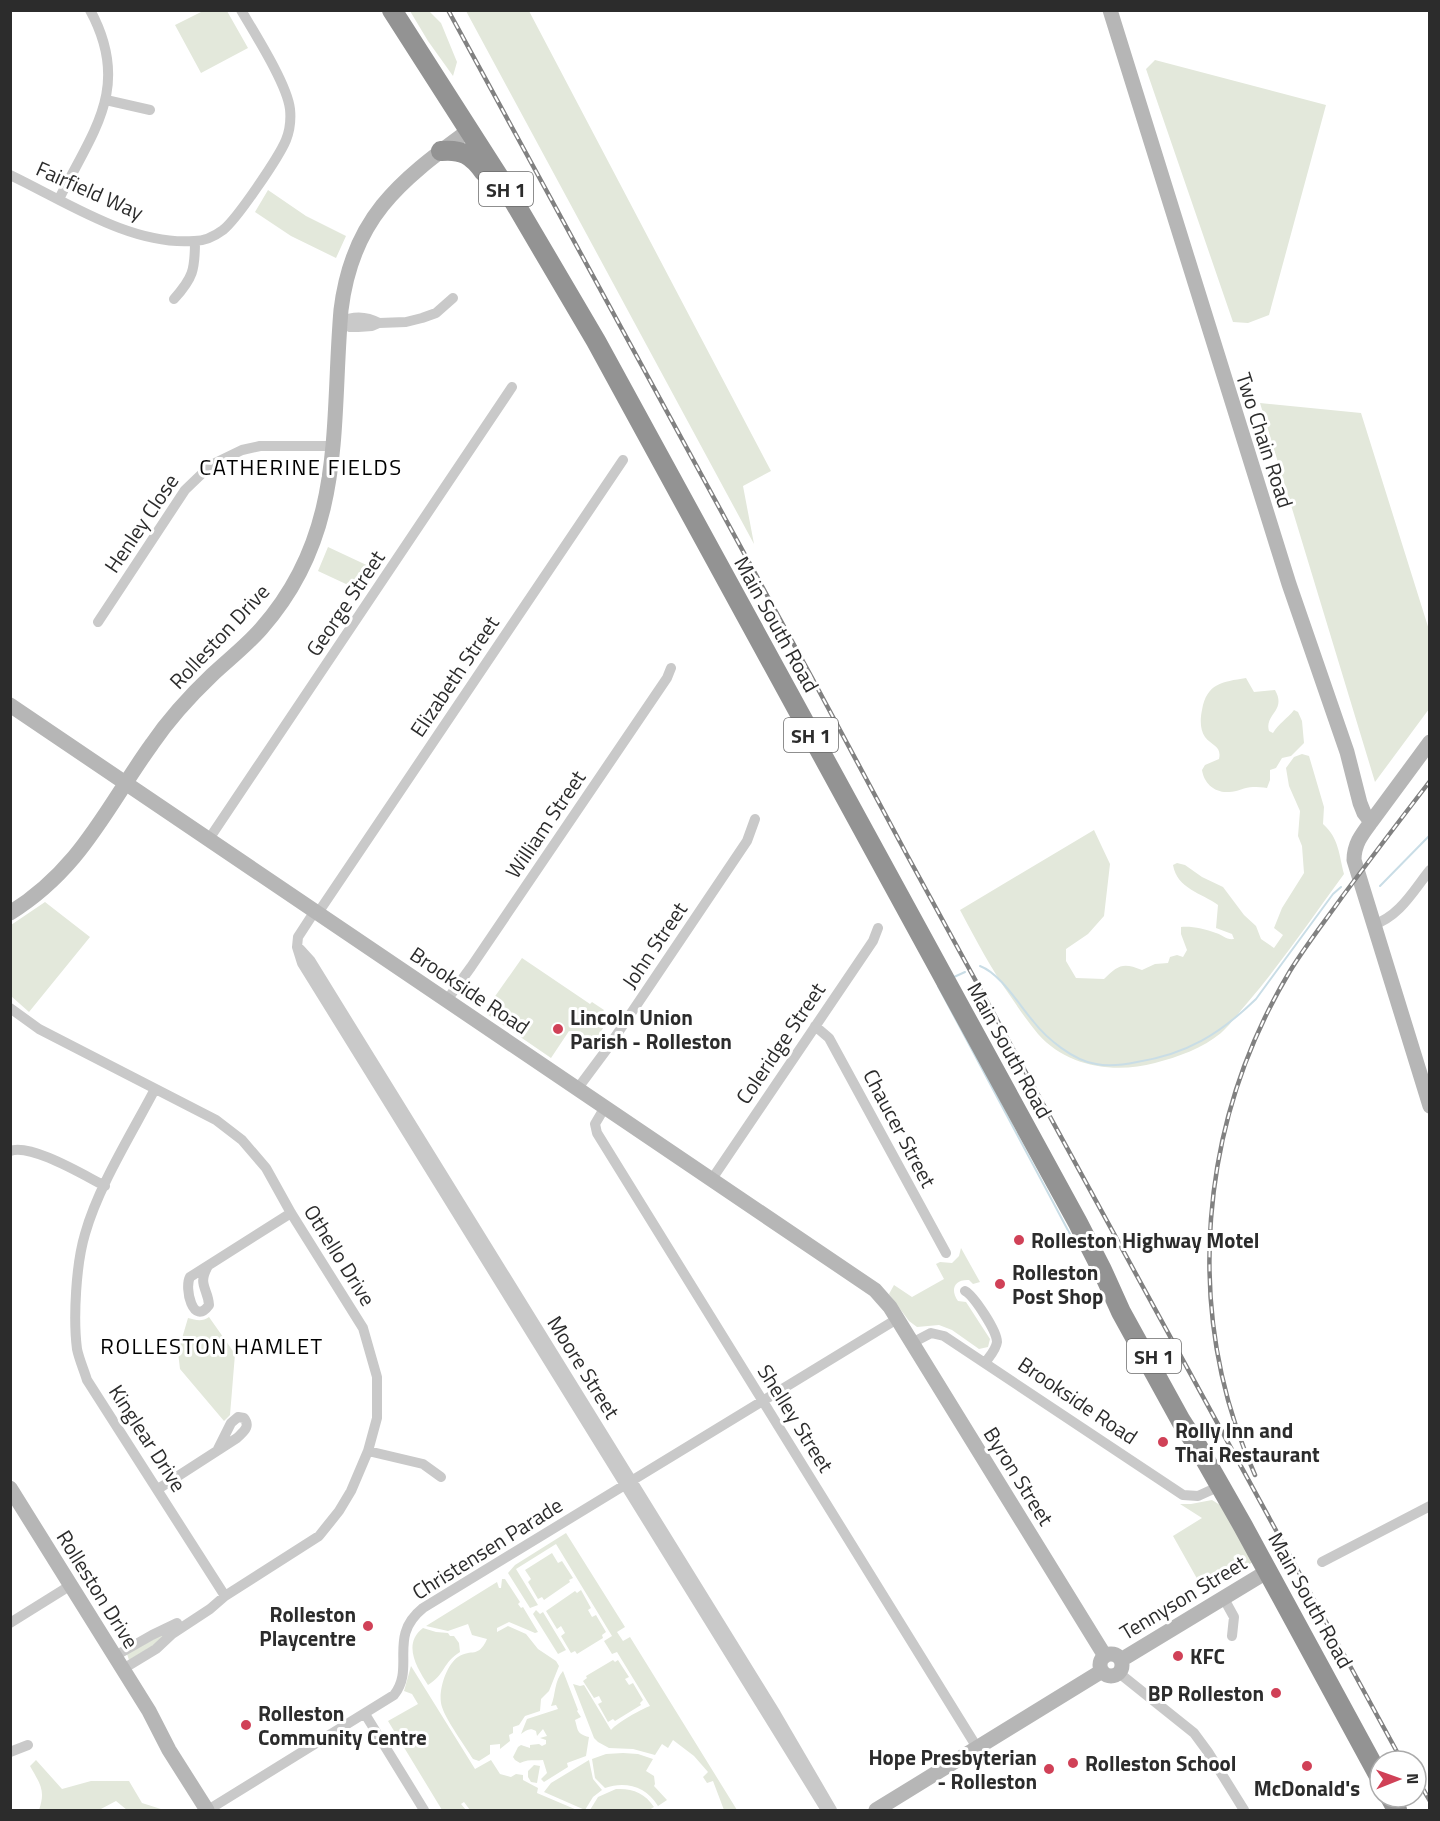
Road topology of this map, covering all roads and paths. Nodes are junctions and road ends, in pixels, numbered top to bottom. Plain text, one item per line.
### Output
1 (90, 10) edge
2 (242, 10) edge
3 (392, 10) edge
4 (1110, 10) edge
5 (106, 100) junction
6 (150, 110) dead end
7 (468, 131) junction
8 (441, 151) junction
9 (10, 175) edge
10 (59, 199) junction
11 (195, 242) junction
12 (542, 248) junction
13 (453, 298) dead end
14 (174, 299) dead end
15 (340, 322) junction
16 (512, 387) dead end
17 (333, 446) junction
18 (623, 460) dead end
19 (98, 621) dead end
20 (671, 668) dead end
21 (10, 705) edge
22 (1430, 741) edge
23 (126, 783) junction
24 (755, 819) dead end
25 (1371, 822) junction
26 (209, 839) junction
27 (1430, 870) edge
28 (316, 912) junction
29 (10, 913) edge
30 (1373, 925) junction
31 (878, 928) dead end
32 (447, 1000) junction
33 (10, 1008) edge
34 (815, 1026) junction
35 (578, 1088) junction
36 (155, 1089) junction
37 (1430, 1106) edge
38 (605, 1107) junction
39 (10, 1151) edge
40 (712, 1179) junction
41 (105, 1186) junction
42 (291, 1213) junction
43 (946, 1253) dead end
44 (208, 1266) dead end
45 (964, 1291) dead end
46 (897, 1318) junction
47 (912, 1343) junction
48 (985, 1363) junction
49 (762, 1401) junction
50 (218, 1449) dead end
51 (368, 1451) junction
52 (441, 1477) dead end
53 (628, 1484) junction
54 (1220, 1486) junction
55 (10, 1488) edge
56 (158, 1489) junction
57 (1430, 1506) edge
58 (1322, 1562) dead end
59 (1268, 1571) junction
60 (71, 1585) junction
61 (1242, 1586) junction
62 (1223, 1597) junction
63 (222, 1598) junction
64 (10, 1623) edge
65 (1232, 1636) dead end
66 (119, 1663) junction
67 (1103, 1664) junction
68 (1120, 1667) junction
69 (1338, 1699) junction
70 (365, 1714) junction
71 (28, 1745) dead end
72 (978, 1749) junction
73 (10, 1752) edge
74 (1368, 1755) edge
75 (212, 1809) edge
76 (424, 1810) edge
77 (826, 1810) edge
78 (832, 1810) edge
79 (876, 1810) edge
80 (1244, 1810) edge

1 - 5 street
2 - 11 street
3 - 7 highway, Main South Road / SH 1
4 - 25 street, Two Chain Road
5 - 6 street
5 - 10 street
7 - 8 street, Rolleston Drive
7 - 12 highway, Main South Road / SH 1
8 - 12 highway
8 - 15 street, Rolleston Drive
9 - 10 street, Fairfield Way
10 - 11 street, Fairfield Way
11 - 14 street
12 - 54 highway, Main South Road / SH 1
13 - 15 street
15 - 17 street, Rolleston Drive
16 - 26 street, George Street
17 - 19 street, Henley Close
17 - 23 street, Rolleston Drive
18 - 28 street, Elizabeth Street
20 - 32 street, William Street
21 - 23 street, Brookside Road
22 - 25 street
23 - 26 street, Brookside Road
23 - 29 street, Rolleston Drive
24 - 35 street, John Street
25 - 30 street
26 - 28 street, Brookside Road
27 - 30 street
28 - 32 street, Brookside Road
28 - 53 street, Moore Street
30 - 37 street
31 - 34 street, Coleridge Street
32 - 35 street, Brookside Road
33 - 36 street, Othello Drive
34 - 40 street, Coleridge Street
34 - 43 street, Chaucer Street
35 - 38 street, Brookside Road
36 - 41 street, Kinglear Drive
36 - 42 street, Othello Drive
38 - 40 street, Brookside Road
38 - 49 street, Shelley Street
39 - 41 street
40 - 46 street, Brookside Road
41 - 56 street, Kinglear Drive
42 - 44 street
42 - 51 street, Othello Drive
45 - 48 street
46 - 47 street, Byron Street
46 - 49 street, Christensen Parade
47 - 48 street, Brookside Road
47 - 67 street, Byron Street
48 - 54 street, Brookside Road
49 - 53 street, Christensen Parade
49 - 72 street, Shelley Street
50 - 56 street
51 - 52 street
51 - 63 street, Othello Drive
53 - 70 street, Christensen Parade
53 - 77 street, Moore Street
53 - 78 street, Moore Street
54 - 59 highway, Main South Road / SH 1
55 - 60 street, Rolleston Drive
56 - 63 street, Kinglear Drive
57 - 58 street
59 - 61 street, Tennyson Street
59 - 69 highway, Main South Road / SH 1
60 - 64 street
60 - 66 street, Rolleston Drive
61 - 62 street, Tennyson Street
61 - 69 street
62 - 65 street
62 - 68 street, Tennyson Street
63 - 66 street, Othello Drive
66 - 75 street, Rolleston Drive
67 - 68 street
67 - 72 street
68 - 80 street
69 - 74 highway, Main South Road / SH 1
70 - 75 street, Christensen Parade
70 - 76 street
71 - 73 street
72 - 79 street

